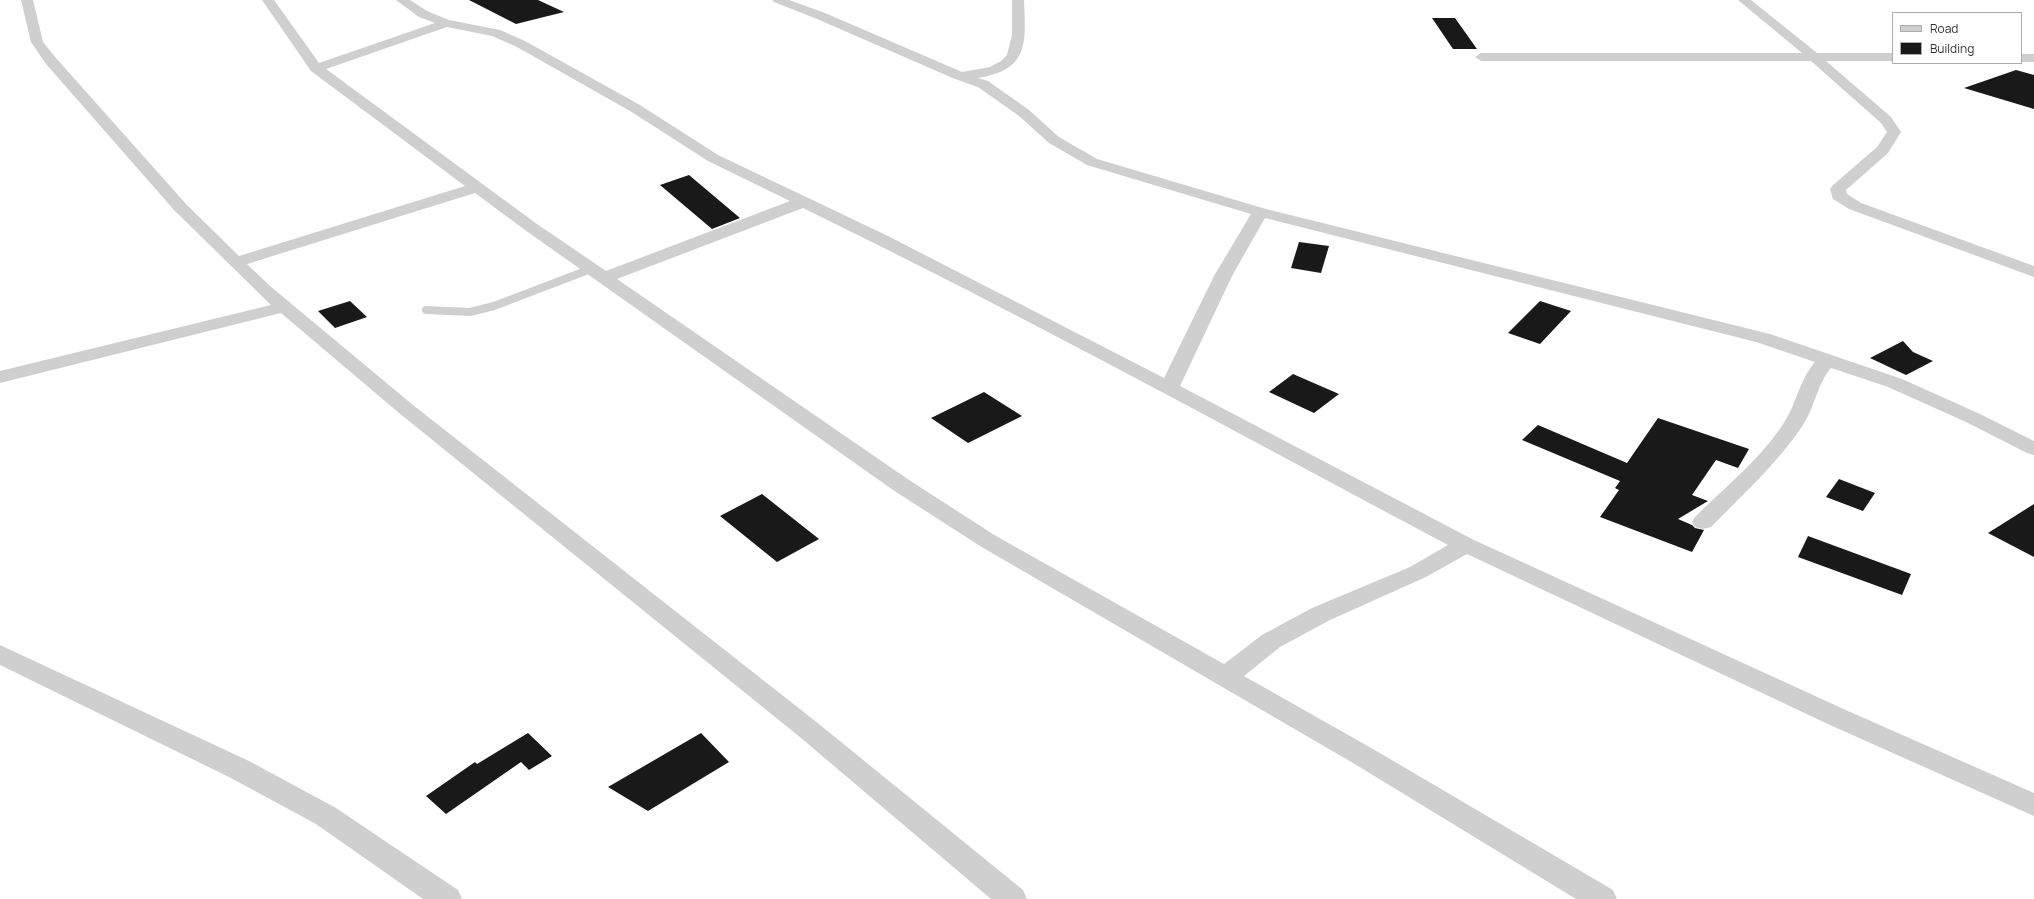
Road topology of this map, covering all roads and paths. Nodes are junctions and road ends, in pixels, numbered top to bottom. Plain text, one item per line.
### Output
1 (26, 0) edge
2 (268, 0) edge
3 (402, 0) edge
4 (778, 0) edge
5 (1018, 0) edge
6 (1744, 0) edge
7 (446, 23) junction
8 (1481, 56) dead end
9 (1813, 56) junction
10 (1892, 57) edge
11 (2022, 58) edge
12 (2034, 58) edge
13 (316, 68) junction
14 (960, 76) junction
15 (477, 187) junction
16 (803, 202) junction
17 (1260, 212) junction
18 (236, 262) junction
19 (2034, 272) edge
20 (598, 273) junction
21 (285, 307) junction
22 (426, 310) dead end
23 (1828, 359) junction
24 (0, 377) edge
25 (1169, 388) junction
26 (2034, 449) edge
27 (1703, 522) dead end
28 (1466, 545) junction
29 (0, 654) edge
30 (1225, 677) junction
31 (2034, 805) edge
32 (447, 899) edge
33 (1012, 899) edge
34 (1602, 899) edge

1 - 18 street
2 - 13 street
3 - 7 street
4 - 14 street
5 - 14 street
6 - 9 street
7 - 13 street
7 - 16 street
8 - 9 street
9 - 10 street
9 - 19 street
11 - 12 street
13 - 15 street
14 - 17 street
15 - 18 street
15 - 20 street
16 - 20 street
16 - 25 street
17 - 23 street
17 - 25 street
18 - 21 street
20 - 22 lane
20 - 30 street
21 - 24 street
21 - 33 street
23 - 26 street
23 - 27 street
25 - 28 street
28 - 30 street
28 - 31 street
29 - 32 street
30 - 34 street

